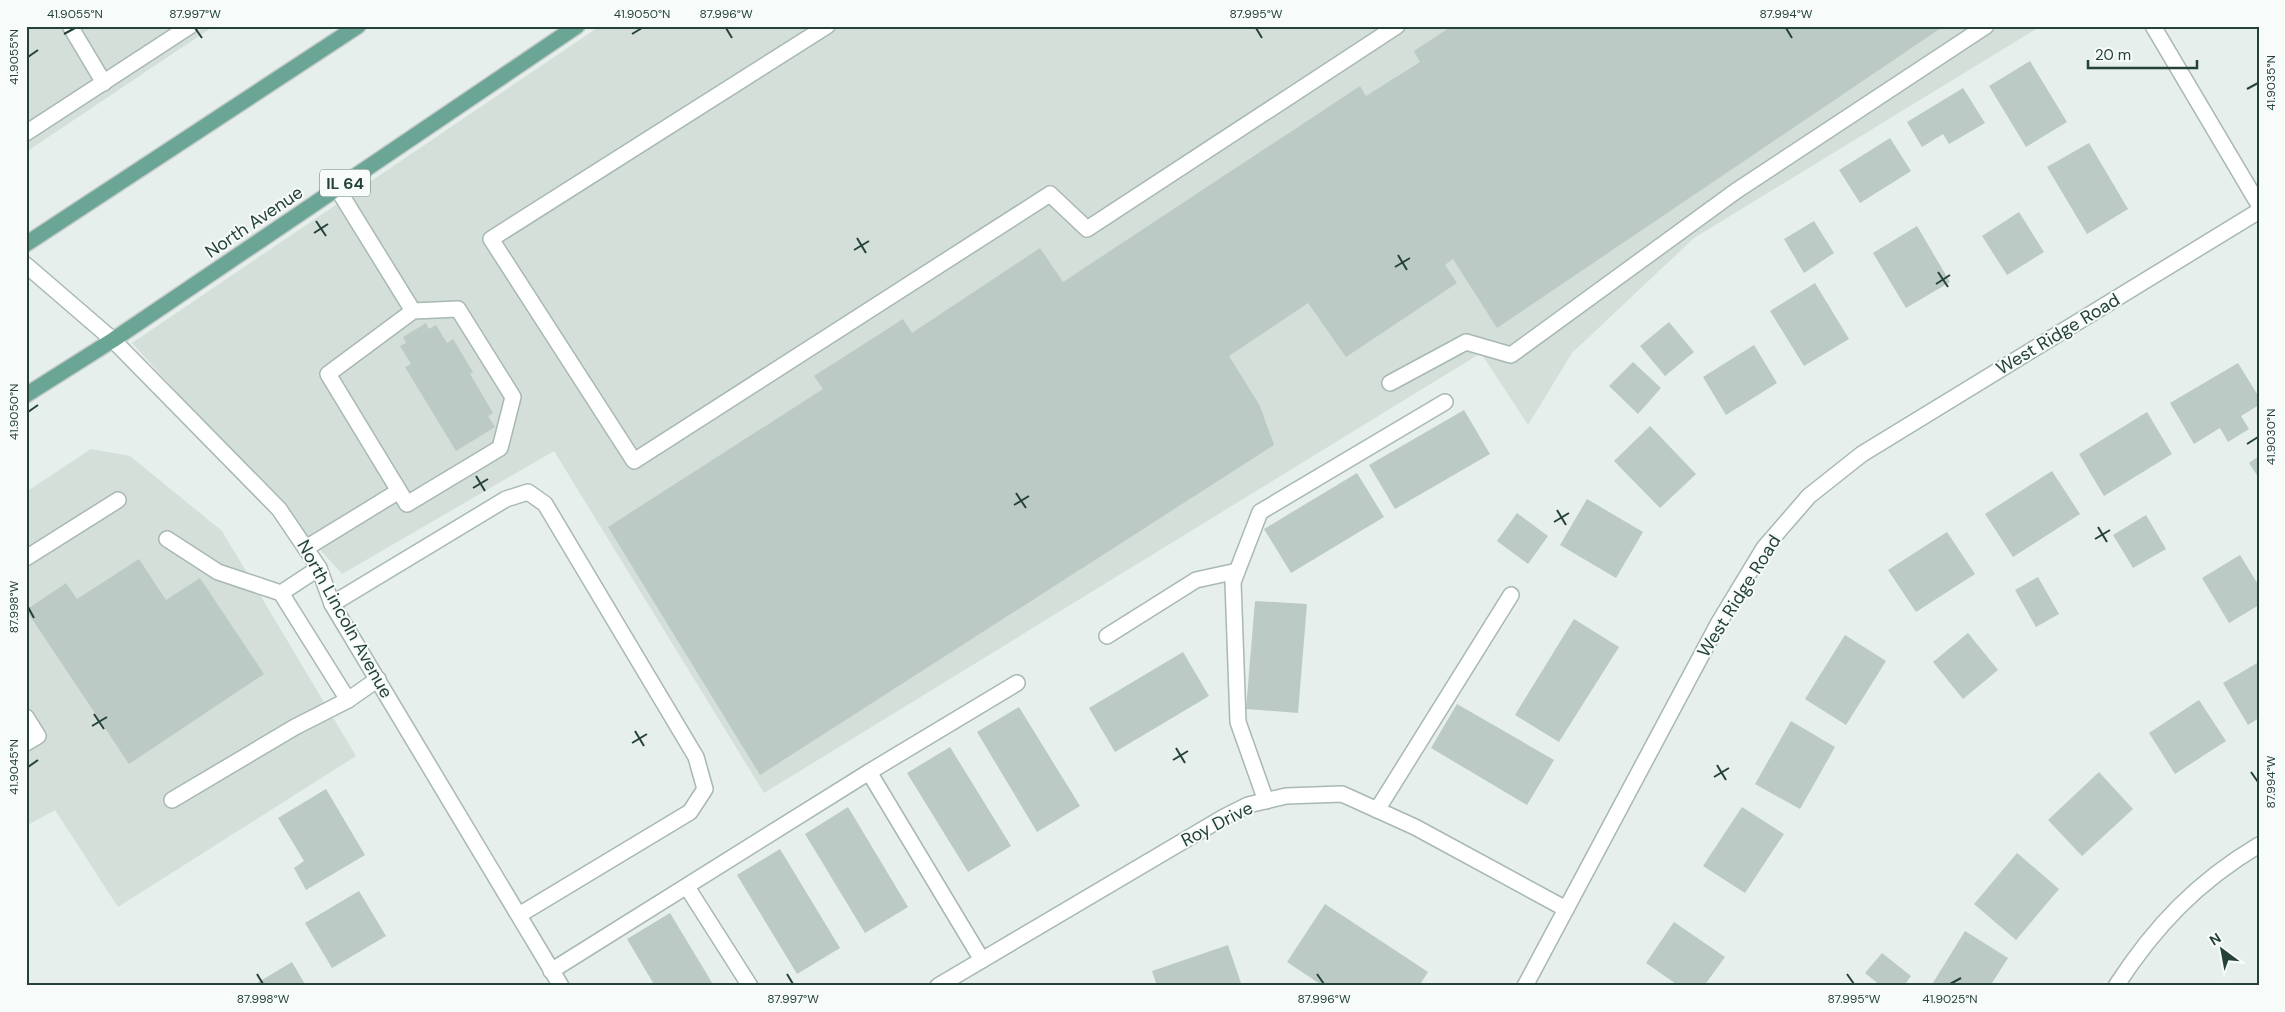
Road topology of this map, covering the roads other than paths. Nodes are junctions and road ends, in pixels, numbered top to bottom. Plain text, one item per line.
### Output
1 (70, 26) edge
2 (190, 26) edge
3 (358, 26) edge
4 (577, 26) edge
5 (827, 26) edge
6 (1397, 26) edge
7 (1986, 26) edge
8 (2153, 26) edge
9 (104, 83) junction
10 (26, 133) edge
11 (337, 188) junction
12 (2259, 205) edge
13 (2259, 211) edge
14 (26, 244) edge
15 (26, 265) edge
16 (413, 311) junction
17 (113, 340) junction
18 (1390, 383) dead end
19 (26, 395) edge
20 (1445, 402) dead end
21 (399, 491) junction
22 (118, 500) dead end
23 (168, 539) dead end
24 (306, 548) junction
25 (26, 558) edge
26 (319, 568) junction
27 (1238, 571) junction
28 (281, 593) junction
29 (1510, 595) dead end
30 (332, 604) junction
31 (1107, 636) dead end
32 (378, 679) junction
33 (1017, 684) dead end
34 (348, 700) junction
35 (26, 717) edge
36 (26, 743) edge
37 (869, 772) junction
38 (172, 800) dead end
39 (1266, 801) junction
40 (1377, 810) junction
41 (2259, 845) edge
42 (687, 887) junction
43 (1566, 909) junction
44 (519, 914) junction
45 (982, 960) junction
46 (551, 971) junction
47 (561, 986) edge
48 (750, 986) edge
49 (938, 986) edge
50 (1524, 986) edge
51 (2116, 986) edge

1 - 9 street
2 - 9 street
3 - 14 main road
4 - 11 main road, North Avenue / IL 64
5 - 6 street
7 - 18 street
8 - 12 street
9 - 10 street
11 - 16 street
11 - 17 main road, North Avenue / IL 64
13 - 43 street, West Ridge Road
15 - 17 street, North Lincoln Avenue
16 - 21 street
16 - 21 street
17 - 19 main road, North Avenue / IL 64
17 - 24 street, North Lincoln Avenue
20 - 27 street
21 - 24 street
22 - 25 street
23 - 28 street
24 - 26 street, North Lincoln Avenue
26 - 28 street
26 - 30 street, North Lincoln Avenue
27 - 31 street
27 - 39 street
28 - 34 street
29 - 40 street
30 - 32 street, North Lincoln Avenue
30 - 44 street
32 - 34 street
32 - 44 street, North Lincoln Avenue
33 - 37 street
34 - 38 street
35 - 36 street
37 - 42 street
37 - 45 street
39 - 40 street, Roy Drive
39 - 45 street, Roy Drive
40 - 43 street, Roy Drive
41 - 51 street
42 - 46 street
42 - 48 street
43 - 50 street, West Ridge Road
44 - 46 street, North Lincoln Avenue
45 - 49 street, Roy Drive
46 - 47 street, North Lincoln Avenue

